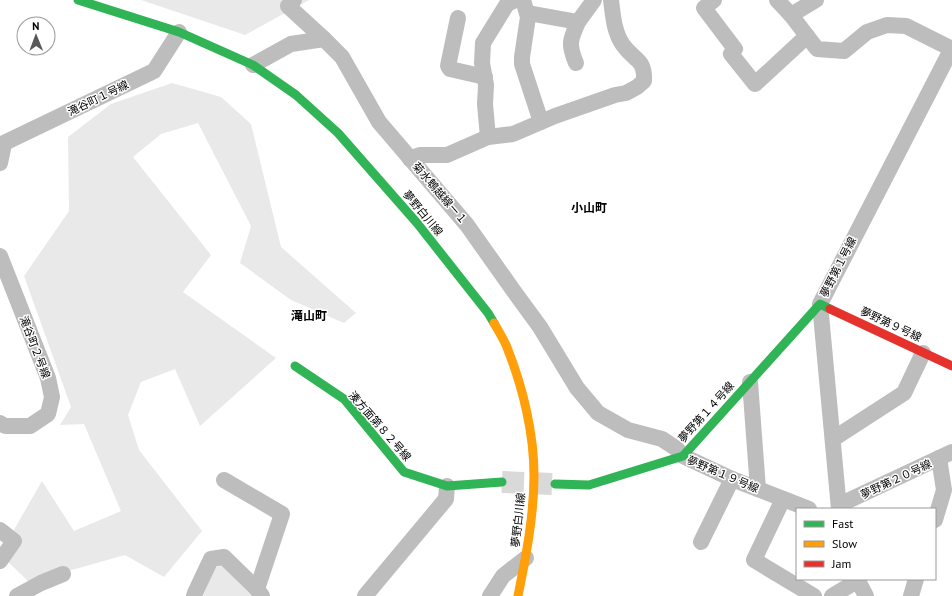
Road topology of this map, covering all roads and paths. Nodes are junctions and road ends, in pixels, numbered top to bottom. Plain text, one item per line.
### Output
1 (78, 0) edge
2 (294, 0) edge
3 (515, 0) edge
4 (594, 0) edge
5 (611, 0) edge
6 (714, 0) edge
7 (777, 0) edge
8 (816, 0) edge
9 (525, 7) edge
10 (791, 15) junction
11 (458, 18) dead end
12 (578, 22) junction
13 (179, 32) junction
14 (807, 36) junction
15 (324, 39) junction
16 (952, 48) edge
17 (576, 63) dead end
18 (253, 65) junction
19 (485, 77) junction
20 (541, 122) junction
21 (488, 137) junction
22 (2, 144) edge
23 (410, 159) junction
24 (0, 163) edge
25 (0, 256) edge
26 (820, 304) junction
27 (923, 353) junction
28 (295, 366) dead end
29 (952, 366) edge
30 (750, 382) junction
31 (598, 413) joint
32 (0, 423) edge
33 (833, 439) junction
34 (946, 455) edge
35 (683, 456) junction
36 (224, 480) dead end
37 (732, 480) junction
38 (502, 482) tunnel mouth
39 (555, 484) tunnel mouth
40 (447, 486) junction
41 (758, 489) junction
42 (783, 499) junction
43 (839, 507) edge
44 (806, 508) edge
45 (936, 517) edge
46 (0, 530) edge
47 (701, 542) dead end
48 (526, 558) junction
49 (0, 561) edge
50 (63, 574) dead end
51 (857, 580) edge
52 (916, 580) edge
53 (260, 592) edge
54 (17, 596) edge
55 (194, 596) edge
56 (365, 596) edge
57 (490, 596) edge
58 (518, 596) edge
59 (814, 596) edge
60 (832, 596) edge
61 (866, 596) edge
62 (911, 596) edge

1 - 13 street, 夢野白川線
2 - 15 street, 菊水鵯越線ー１
3 - 19 street
4 - 12 street
5 - 20 street
6 - 14 street
7 - 10 street
8 - 10 street
9 - 12 street
9 - 20 street
10 - 14 street
11 - 19 street
12 - 17 street
13 - 18 street, 夢野白川線
13 - 22 street, 滝谷町１号線
14 - 16 street
15 - 18 street
15 - 23 street, 菊水鵯越線ー１
16 - 26 street, 夢野第１号線
18 - 48 street, 夢野白川線
19 - 21 street
20 - 21 street
21 - 23 street
22 - 24 street
23 - 31 street, 菊水鵯越線ー１
25 - 32 street, 滝谷町２号線
26 - 27 street, 夢野第９号線
26 - 30 street, 夢野第１４号線
26 - 33 street, 夢野第１号線
27 - 29 street, 夢野第９号線
27 - 33 street
28 - 40 street, 湊方面第８２号線
30 - 35 street, 夢野第１４号線
30 - 41 street
31 - 35 street, 夢野第１９号線
33 - 43 street, 夢野第１号線
34 - 43 street, 夢野第２０号線
34 - 45 street
35 - 37 street, 夢野第１９号線
35 - 39 street, 夢野第１４号線
36 - 53 street
37 - 41 street, 夢野第１９号線
37 - 47 street
38 - 40 street, 湊方面第８２号線
40 - 56 street
41 - 42 street, 夢野第１９号線
42 - 44 street, 夢野第１９号線
42 - 59 street
46 - 49 street
48 - 57 street
48 - 58 street, 夢野白川線
50 - 54 street
51 - 60 street
51 - 61 street
52 - 62 street
53 - 55 street

